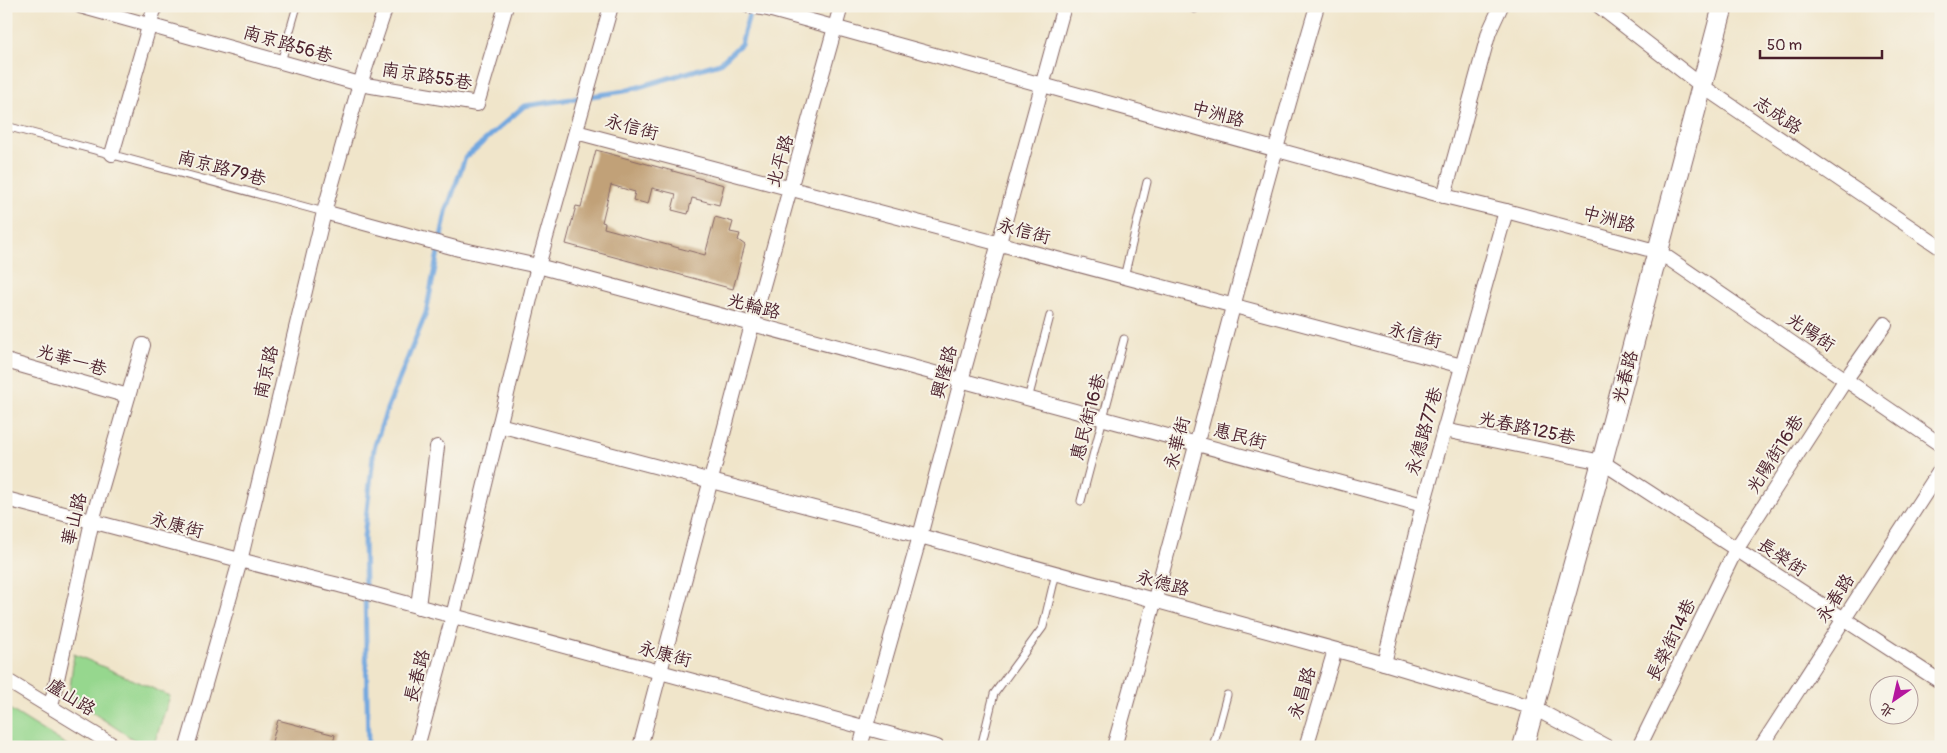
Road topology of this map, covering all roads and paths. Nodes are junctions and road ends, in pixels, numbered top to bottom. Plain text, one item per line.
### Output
1 (80, 6) edge
2 (155, 6) edge
3 (297, 6) edge
4 (386, 6) edge
5 (506, 6) edge
6 (611, 6) edge
7 (750, 6) edge
8 (841, 6) edge
9 (1064, 6) edge
10 (1186, 6) edge
11 (1317, 6) edge
12 (1599, 6) edge
13 (1723, 6) edge
14 (1498, 7) edge
15 (1195, 9) dead end
16 (149, 25) junction
17 (836, 28) junction
18 (281, 62) junction
19 (360, 84) junction
20 (1042, 85) junction
21 (1702, 86) junction
22 (6, 126) edge
23 (578, 127) junction
24 (1275, 149) junction
25 (112, 154) junction
26 (1147, 182) dead end
27 (791, 189) junction
28 (1444, 196) junction
29 (1506, 210) junction
30 (324, 212) junction
31 (998, 244) junction
32 (1941, 248) edge
33 (1658, 252) junction
34 (538, 266) junction
35 (1124, 277) junction
36 (1232, 306) junction
37 (1050, 316) dead end
38 (1885, 324) dead end
39 (752, 325) junction
40 (1124, 339) dead end
41 (143, 345) dead end
42 (6, 361) edge
43 (1462, 366) junction
44 (1846, 379) junction
45 (961, 381) junction
46 (128, 396) junction
47 (1028, 399) junction
48 (1103, 419) junction
49 (499, 425) junction
50 (1444, 430) junction
51 (1196, 444) junction
52 (1941, 445) edge
53 (437, 447) dead end
54 (1602, 462) junction
55 (1941, 469) edge
56 (711, 481) junction
57 (6, 499) edge
58 (1081, 501) dead end
59 (1423, 505) junction
60 (92, 520) junction
61 (920, 536) junction
62 (1736, 549) junction
63 (240, 561) junction
64 (1056, 573) junction
65 (1156, 600) junction
66 (418, 606) junction
67 (453, 616) junction
68 (1844, 619) junction
69 (1335, 650) junction
70 (1384, 663) junction
71 (661, 672) junction
72 (6, 680) edge
73 (1941, 682) edge
74 (1227, 695) dead end
75 (51, 706) junction
76 (1534, 708) junction
77 (865, 727) junction
78 (116, 747) edge
79 (187, 747) edge
80 (417, 747) edge
81 (640, 747) edge
82 (860, 747) edge
83 (938, 747) edge
84 (980, 747) edge
85 (1114, 747) edge
86 (1212, 747) edge
87 (1306, 747) edge
88 (1523, 747) edge
89 (1607, 747) edge
90 (1639, 747) edge
91 (1761, 747) edge

1 - 16 street, 南京路56巷
2 - 16 street
3 - 18 lane
4 - 19 street, 南京路
5 - 19 street, 南京路55巷
6 - 23 street
7 - 17 street, 中洲路
8 - 17 street, 北平路
9 - 20 street, 興隆路
10 - 15 lane
11 - 24 street, 永華街
12 - 21 street, 志成路
13 - 21 main road, 光春路
14 - 28 street
16 - 18 street, 南京路56巷
16 - 25 street
17 - 20 street, 中洲路
17 - 27 street, 北平路
18 - 19 street, 南京路56巷
19 - 30 street, 南京路
20 - 24 street, 中洲路
20 - 31 street, 興隆路
21 - 32 street, 志成路
21 - 33 main road, 光春路
22 - 25 lane, 南京路79巷
23 - 27 street, 永信街
23 - 34 street
24 - 28 street, 中洲路
24 - 36 street, 永華街
25 - 30 lane, 南京路79巷
26 - 35 lane
27 - 31 street, 永信街
27 - 39 street, 北平路
28 - 29 street, 中洲路
29 - 33 street, 中洲路
29 - 43 street, 永德路77巷
30 - 34 street, 光輪路
30 - 63 street, 南京路
31 - 35 street, 永信街
31 - 45 street, 興隆路
33 - 44 street, 光陽街
33 - 54 main road, 光春路
34 - 39 street, 光輪路
34 - 49 street, 長春路
35 - 36 street, 永信街
36 - 43 street, 永信街
36 - 51 street, 永華街
37 - 47 lane
38 - 44 street, 光陽街16巷
39 - 45 street, 光輪路
39 - 56 street, 北平路
40 - 48 lane, 惠民街16巷
41 - 46 street, 華山路
42 - 46 street, 光華一巷
43 - 50 street, 永德路77巷
44 - 52 street, 光陽街
44 - 62 street, 光陽街16巷
45 - 47 street, 惠民街
45 - 61 street, 興隆路
46 - 60 street, 華山路
47 - 48 street, 惠民街
48 - 51 street, 惠民街
48 - 58 lane, 惠民街16巷
49 - 56 street, 永德路
49 - 67 street, 長春路
50 - 54 street, 光春路125巷
50 - 59 street, 永德路77巷
51 - 59 street, 惠民街
51 - 65 street, 永華街
53 - 66 street
54 - 62 street, 長榮街
54 - 76 main road, 光春路
55 - 68 street, 永春路
56 - 61 street, 永德路
56 - 71 street, 北平路
57 - 60 street, 永康街
59 - 70 street, 永德路77巷
60 - 63 street, 永康街
60 - 75 street, 華山路
61 - 64 street, 永德路
61 - 77 street, 興隆路
62 - 68 street, 長榮街
62 - 90 street, 長榮街14巷
63 - 66 street, 永康街
63 - 79 street, 南京路
64 - 65 street, 永德路
64 - 84 lane
65 - 69 street, 永德路
65 - 85 street, 永華街
66 - 67 street, 永康街
67 - 71 street, 永康街
67 - 80 street, 長春路
68 - 73 street, 長榮街
68 - 91 street, 永春路
69 - 70 street, 永德路
69 - 87 street, 永昌路
70 - 76 street, 永德路
71 - 77 street, 永康街
71 - 81 street, 北平路
72 - 75 street, 盧山路
74 - 86 lane
75 - 78 street, 盧山路
76 - 88 main road, 光春路
76 - 89 street, 永德路
77 - 82 street, 興隆路
77 - 83 street, 永康街

